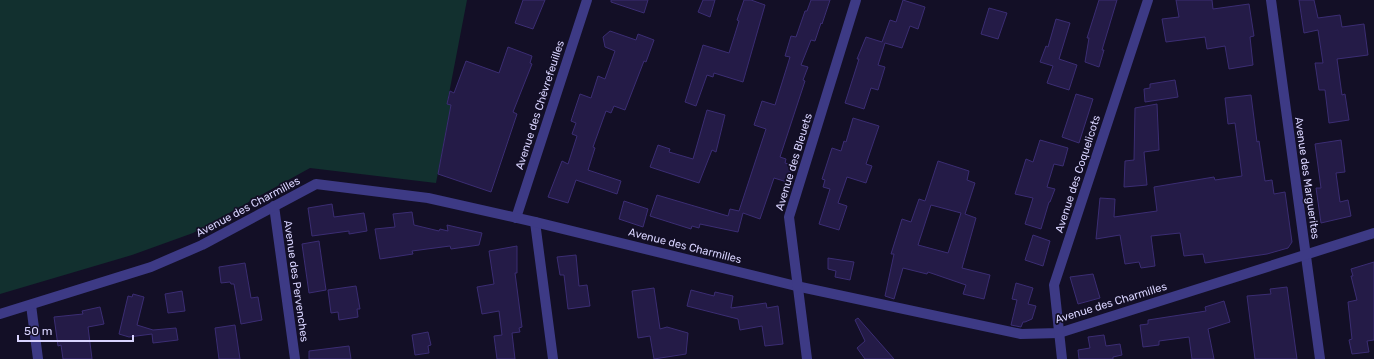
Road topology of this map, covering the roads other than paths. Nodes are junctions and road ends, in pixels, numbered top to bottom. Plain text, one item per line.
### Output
1 (586, 0) edge
2 (856, 0) edge
3 (1148, 0) edge
4 (1270, 0) edge
5 (274, 206) junction
6 (516, 218) junction
7 (535, 222) junction
8 (1374, 233) edge
9 (1305, 256) junction
10 (796, 286) junction
11 (31, 305) junction
12 (0, 314) edge
13 (1059, 333) junction
14 (38, 359) edge
15 (295, 359) edge
16 (553, 359) edge
17 (807, 359) edge
18 (1062, 359) edge
19 (1320, 359) edge

1 - 6 street, Avenue des Chèvrefeuilles
2 - 10 street, Avenue des Bleuets
3 - 13 street, Avenue des Coquelicots
4 - 9 street, Avenue des Marguerites
5 - 6 street, Avenue des Charmilles
5 - 11 street, Avenue des Charmilles
5 - 15 street, Avenue des Pervenches
6 - 7 street, Avenue des Charmilles
7 - 10 street, Avenue des Charmilles
7 - 16 street
8 - 9 street, Avenue des Charmilles
9 - 13 street, Avenue des Charmilles
9 - 19 street, Avenue des Marguerites
10 - 13 street, Avenue des Charmilles
10 - 17 street, Avenue des Bleuets
11 - 12 street, Avenue des Charmilles
11 - 14 street
13 - 18 street, Avenue des Coquelicots

